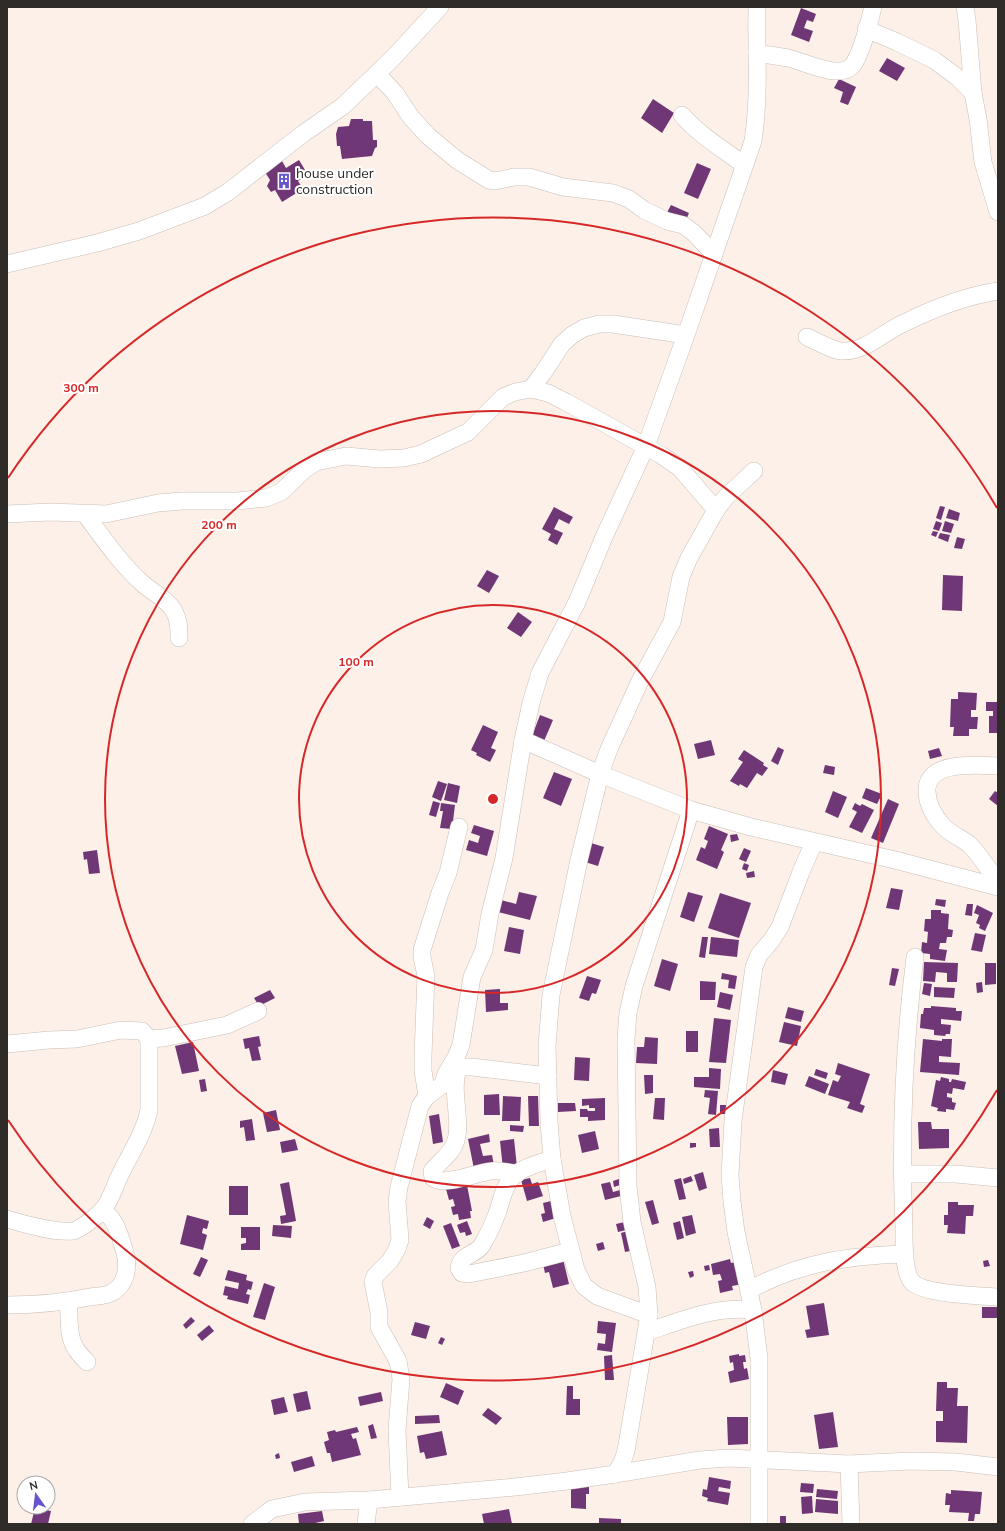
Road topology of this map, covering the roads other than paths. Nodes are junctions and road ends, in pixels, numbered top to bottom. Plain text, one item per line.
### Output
1 (440, 7) edge
2 (757, 7) edge
3 (873, 7) edge
4 (965, 7) edge
5 (866, 29) junction
6 (757, 53) junction
7 (377, 74) junction
8 (973, 93) junction
9 (682, 114) dead end
10 (744, 165) junction
11 (998, 212) edge
12 (714, 254) junction
13 (7, 264) edge
14 (998, 291) edge
15 (686, 335) junction
16 (807, 337) dead end
17 (531, 389) junction
18 (646, 446) junction
19 (754, 471) dead end
20 (716, 510) junction
21 (7, 514) edge
22 (85, 514) junction
23 (179, 638) dead end
24 (523, 740) junction
25 (998, 766) edge
26 (600, 774) junction
27 (691, 810) junction
28 (459, 827) dead end
29 (814, 842) junction
30 (998, 881) edge
31 (998, 887) edge
32 (915, 957) dead end
33 (258, 1011) dead end
34 (149, 1039) junction
35 (7, 1044) edge
36 (548, 1076) junction
37 (450, 1079) junction
38 (427, 1096) junction
39 (552, 1159) junction
40 (517, 1174) junction
41 (902, 1174) junction
42 (998, 1178) edge
43 (102, 1210) junction
44 (7, 1219) edge
45 (570, 1251) junction
46 (905, 1254) junction
47 (749, 1290) junction
48 (998, 1297) edge
49 (68, 1301) junction
50 (7, 1305) edge
51 (753, 1310) junction
52 (649, 1315) junction
53 (647, 1332) junction
54 (87, 1362) dead end
55 (758, 1460) junction
56 (849, 1464) junction
57 (998, 1467) edge
58 (615, 1474) junction
59 (400, 1497) junction
60 (369, 1500) junction
61 (252, 1524) edge
62 (366, 1524) edge
63 (759, 1524) edge
64 (851, 1524) edge

1 - 7 street
2 - 6 street
3 - 5 street
4 - 8 street
5 - 6 street
5 - 8 street
6 - 10 street
7 - 12 street
7 - 13 street
8 - 11 street
9 - 10 street
10 - 12 street
12 - 15 street
14 - 16 street
15 - 17 street
15 - 18 street
17 - 18 street
17 - 22 street
18 - 20 street
18 - 24 street
19 - 20 street
20 - 26 street
21 - 22 street
22 - 23 street
24 - 26 street
24 - 37 street
25 - 30 street
26 - 27 street
26 - 36 street
27 - 29 street
27 - 52 street
28 - 38 street
29 - 31 street
29 - 47 street
32 - 41 street
33 - 34 street
34 - 35 street
34 - 43 street
36 - 37 street
36 - 39 street
37 - 38 street
37 - 40 street
38 - 59 street
39 - 40 street
39 - 45 street
40 - 45 street
41 - 42 street
41 - 46 street
43 - 44 street
43 - 49 street
45 - 52 street
46 - 47 street
46 - 48 street
47 - 51 street
49 - 50 street
49 - 54 street
51 - 53 street
51 - 55 street
52 - 53 street
53 - 58 street
55 - 56 street
55 - 58 street
55 - 63 street
56 - 57 street
56 - 64 street
58 - 59 street
59 - 60 street
60 - 61 street
60 - 62 street

